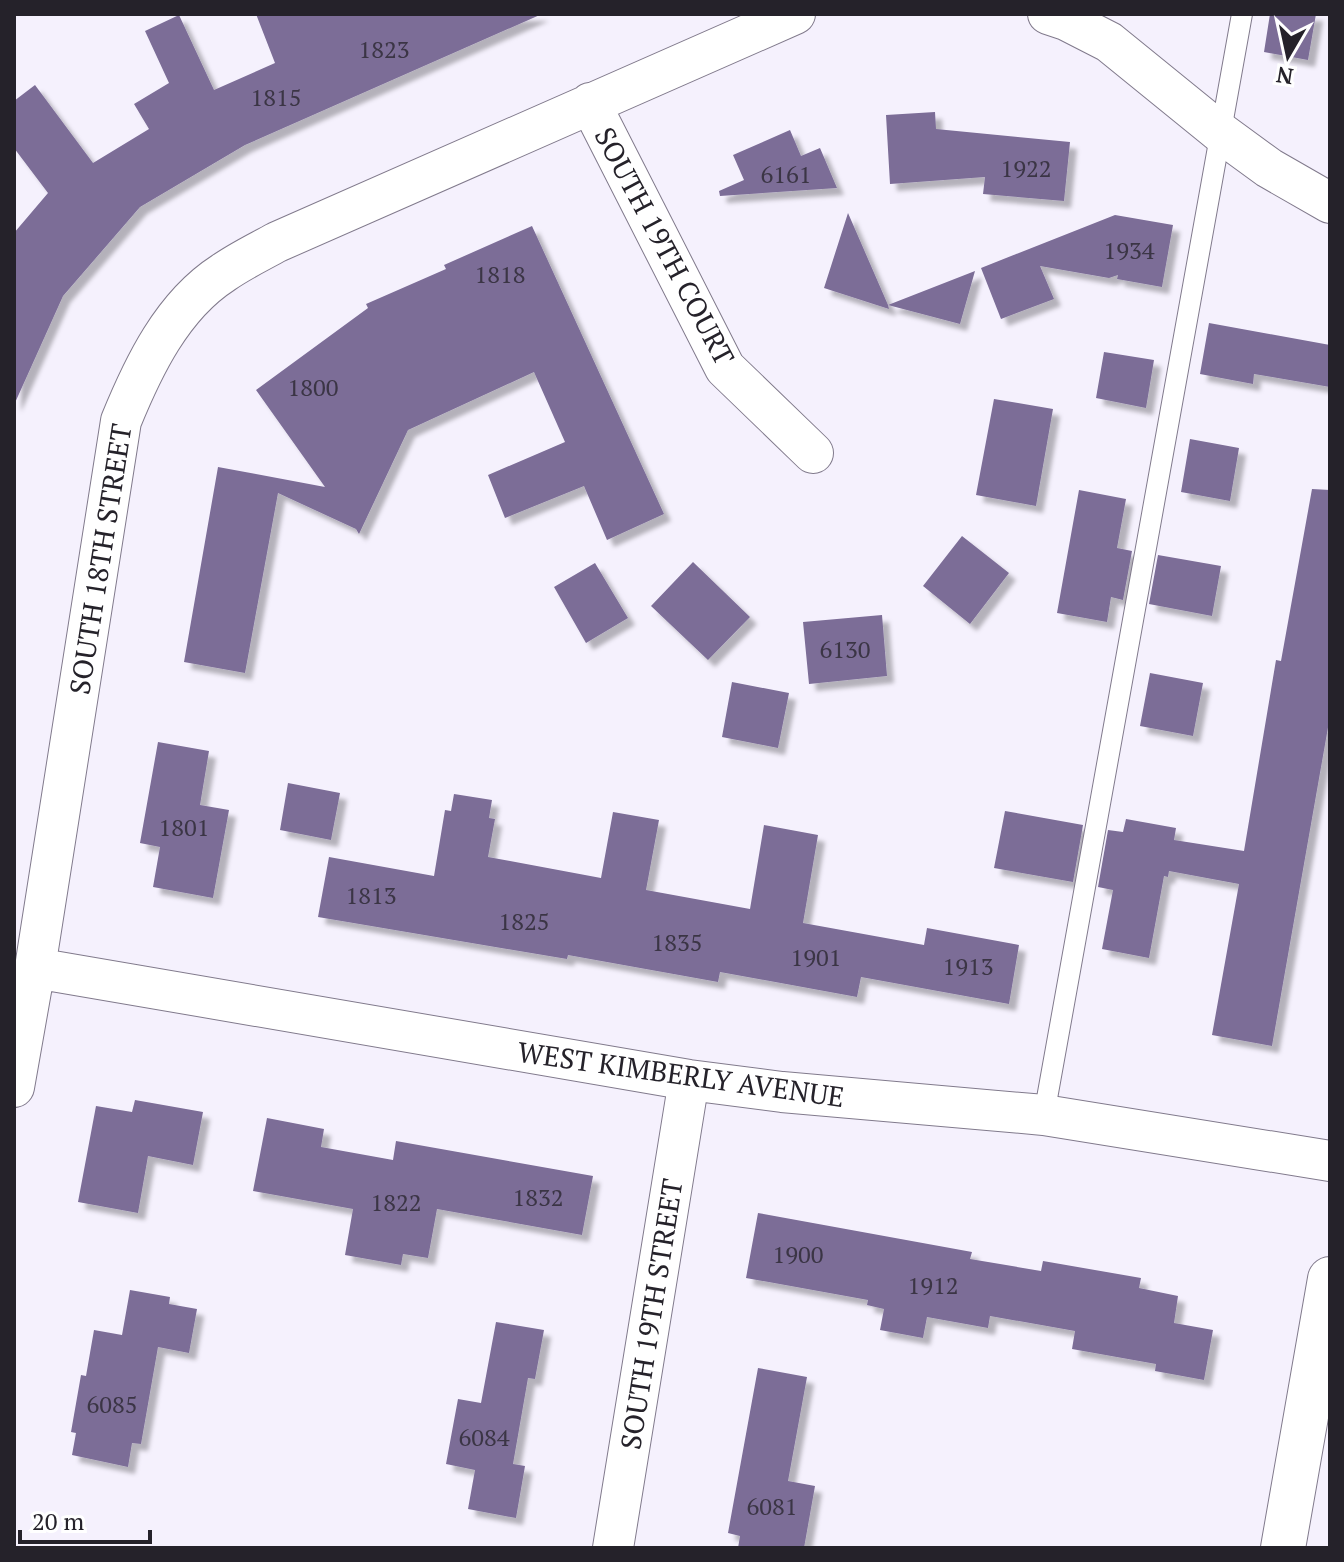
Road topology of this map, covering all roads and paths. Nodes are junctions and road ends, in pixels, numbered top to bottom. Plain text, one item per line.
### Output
1 (795, 14) edge
2 (1048, 14) edge
3 (1242, 14) edge
4 (590, 103) junction
5 (1221, 133) junction
6 (1330, 203) edge
7 (813, 453) dead end
8 (35, 968) junction
9 (689, 1080) junction
10 (14, 1087) edge
11 (1044, 1115) junction
12 (1330, 1161) edge
13 (1330, 1279) edge
14 (613, 1548) edge
15 (1283, 1548) edge

1 - 4 street, SOUTH 18TH STREET
2 - 5 street
3 - 5 lane
4 - 7 street, SOUTH 19TH COURT
4 - 8 street, SOUTH 18TH STREET
5 - 6 street
5 - 11 lane
8 - 9 street, WEST KIMBERLY AVENUE
8 - 10 street, SOUTH 18TH STREET
9 - 11 street, WEST KIMBERLY AVENUE
9 - 14 street, SOUTH 19TH STREET
11 - 12 street, WEST KIMBERLY AVENUE
13 - 15 street

